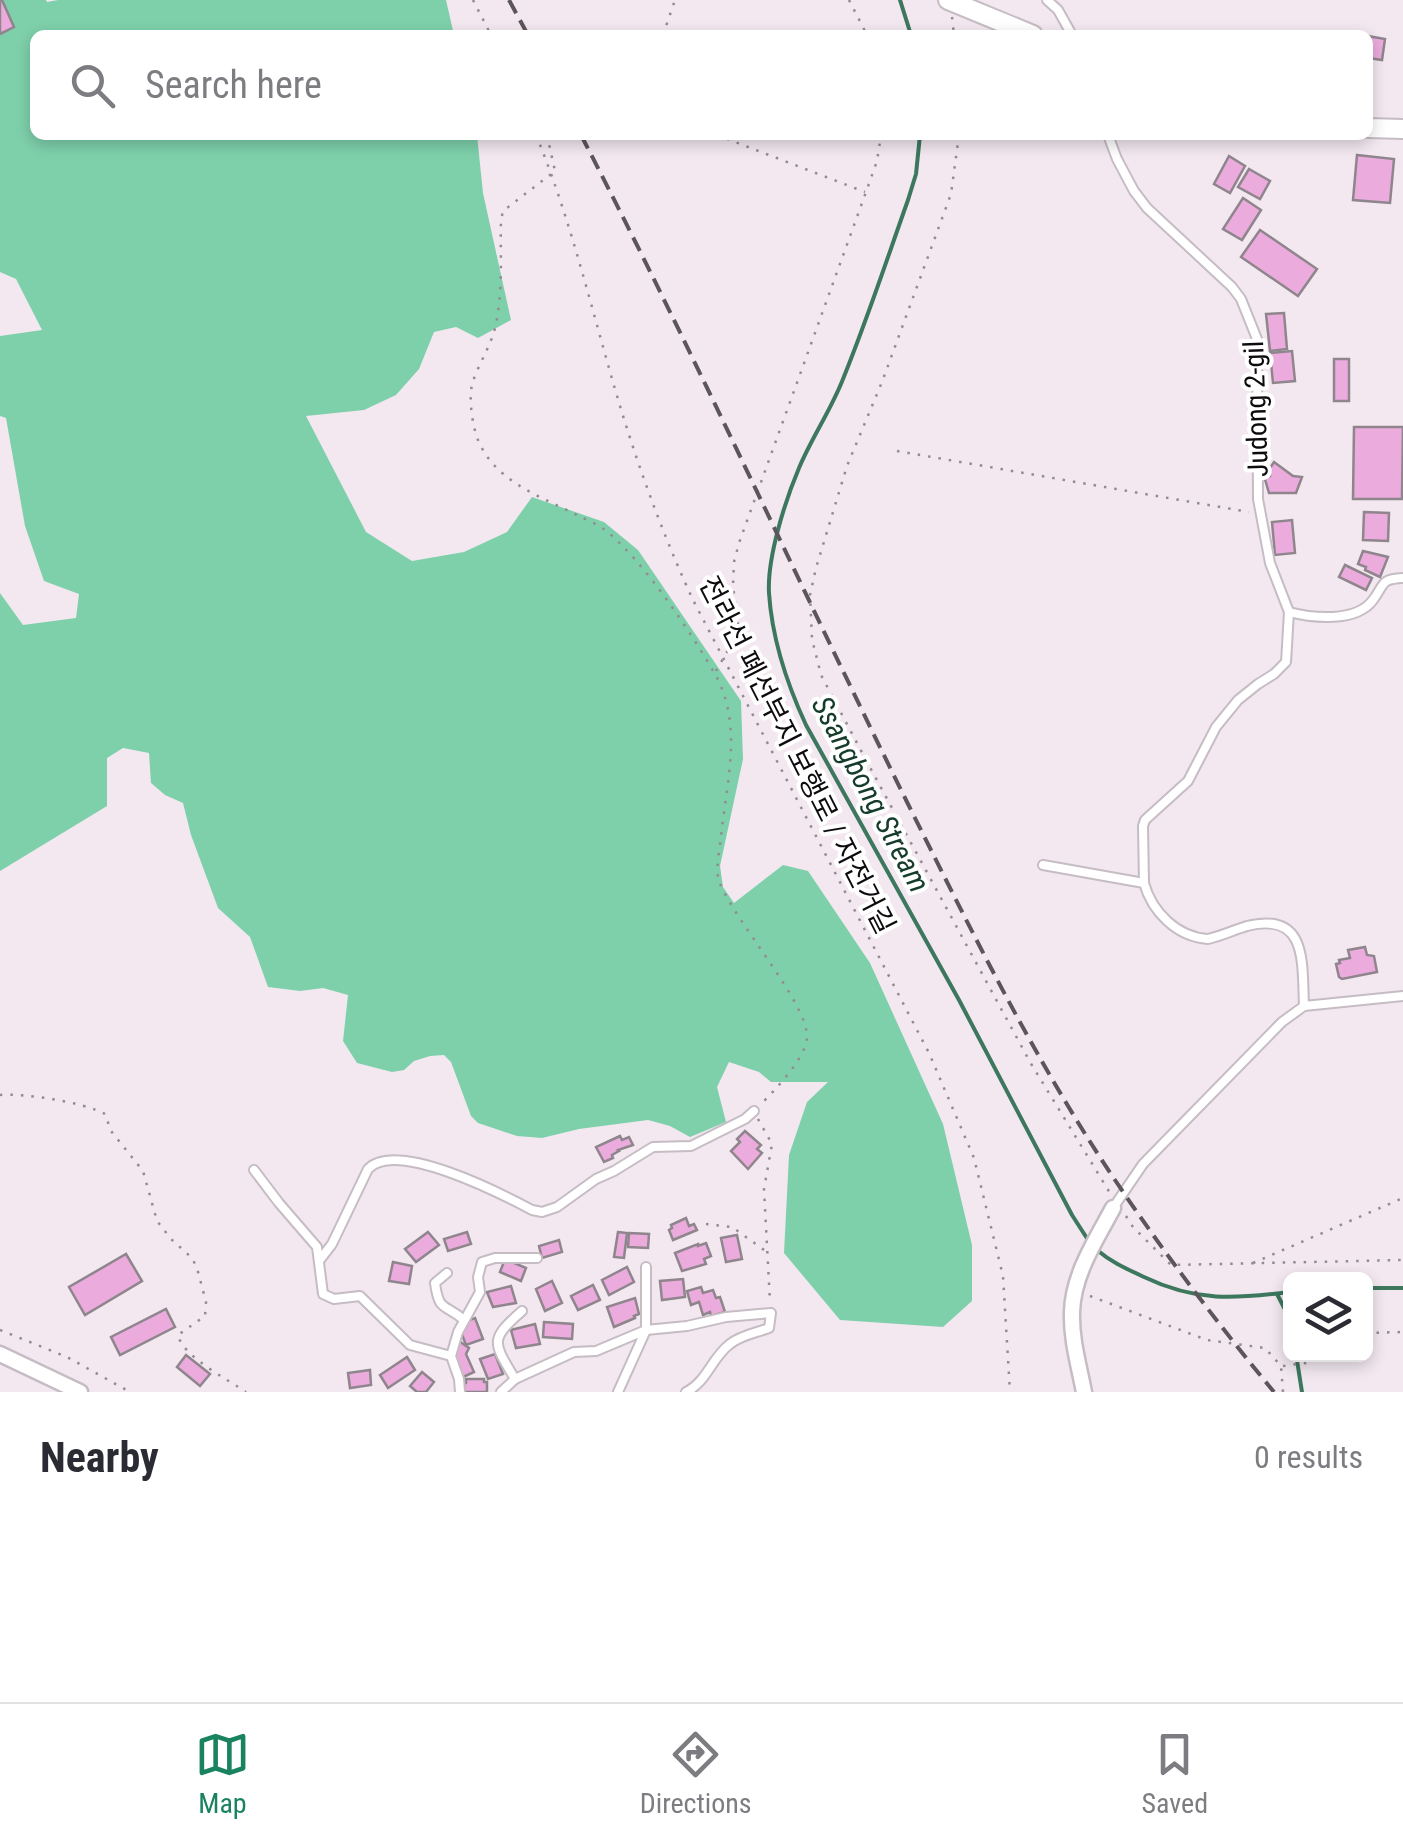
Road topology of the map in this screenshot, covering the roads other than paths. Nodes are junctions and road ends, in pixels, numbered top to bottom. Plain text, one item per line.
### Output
1 (948, 0) edge
2 (1047, 0) edge
3 (1020, 30) edge
4 (1069, 30) edge
5 (1373, 128) edge
6 (1403, 129) edge
7 (1110, 140) edge
8 (1403, 578) edge
9 (1289, 612) junction
10 (1042, 865) dead end
11 (1144, 883) junction
12 (1403, 996) edge
13 (1304, 1006) junction
14 (754, 1111) road end
15 (254, 1170) dead end
16 (1114, 1204) joint
17 (537, 1258) dead end
18 (319, 1261) junction
19 (646, 1267) dead end
20 (446, 1273) dead end
21 (522, 1311) dead end
22 (464, 1320) junction
23 (646, 1330) junction
24 (0, 1354) edge
25 (451, 1356) junction
26 (515, 1379) junction
27 (80, 1392) edge
28 (460, 1392) edge
29 (502, 1392) edge
30 (618, 1392) edge
31 (686, 1392) edge
32 (1084, 1392) edge

1 - 3 street
2 - 4 lane
5 - 6 street
7 - 9 lane, Judong 2-gil
8 - 9 lane
9 - 11 lane, Judong 2-gil
10 - 11 lane
11 - 13 lane
12 - 13 lane
13 - 16 lane
14 - 18 lane
15 - 18 lane
16 - 32 street
17 - 22 lane
18 - 25 lane
19 - 23 lane
20 - 22 lane
21 - 26 lane
22 - 25 lane
23 - 26 lane
23 - 30 lane
23 - 31 lane
24 - 27 street
25 - 28 lane
26 - 29 lane

